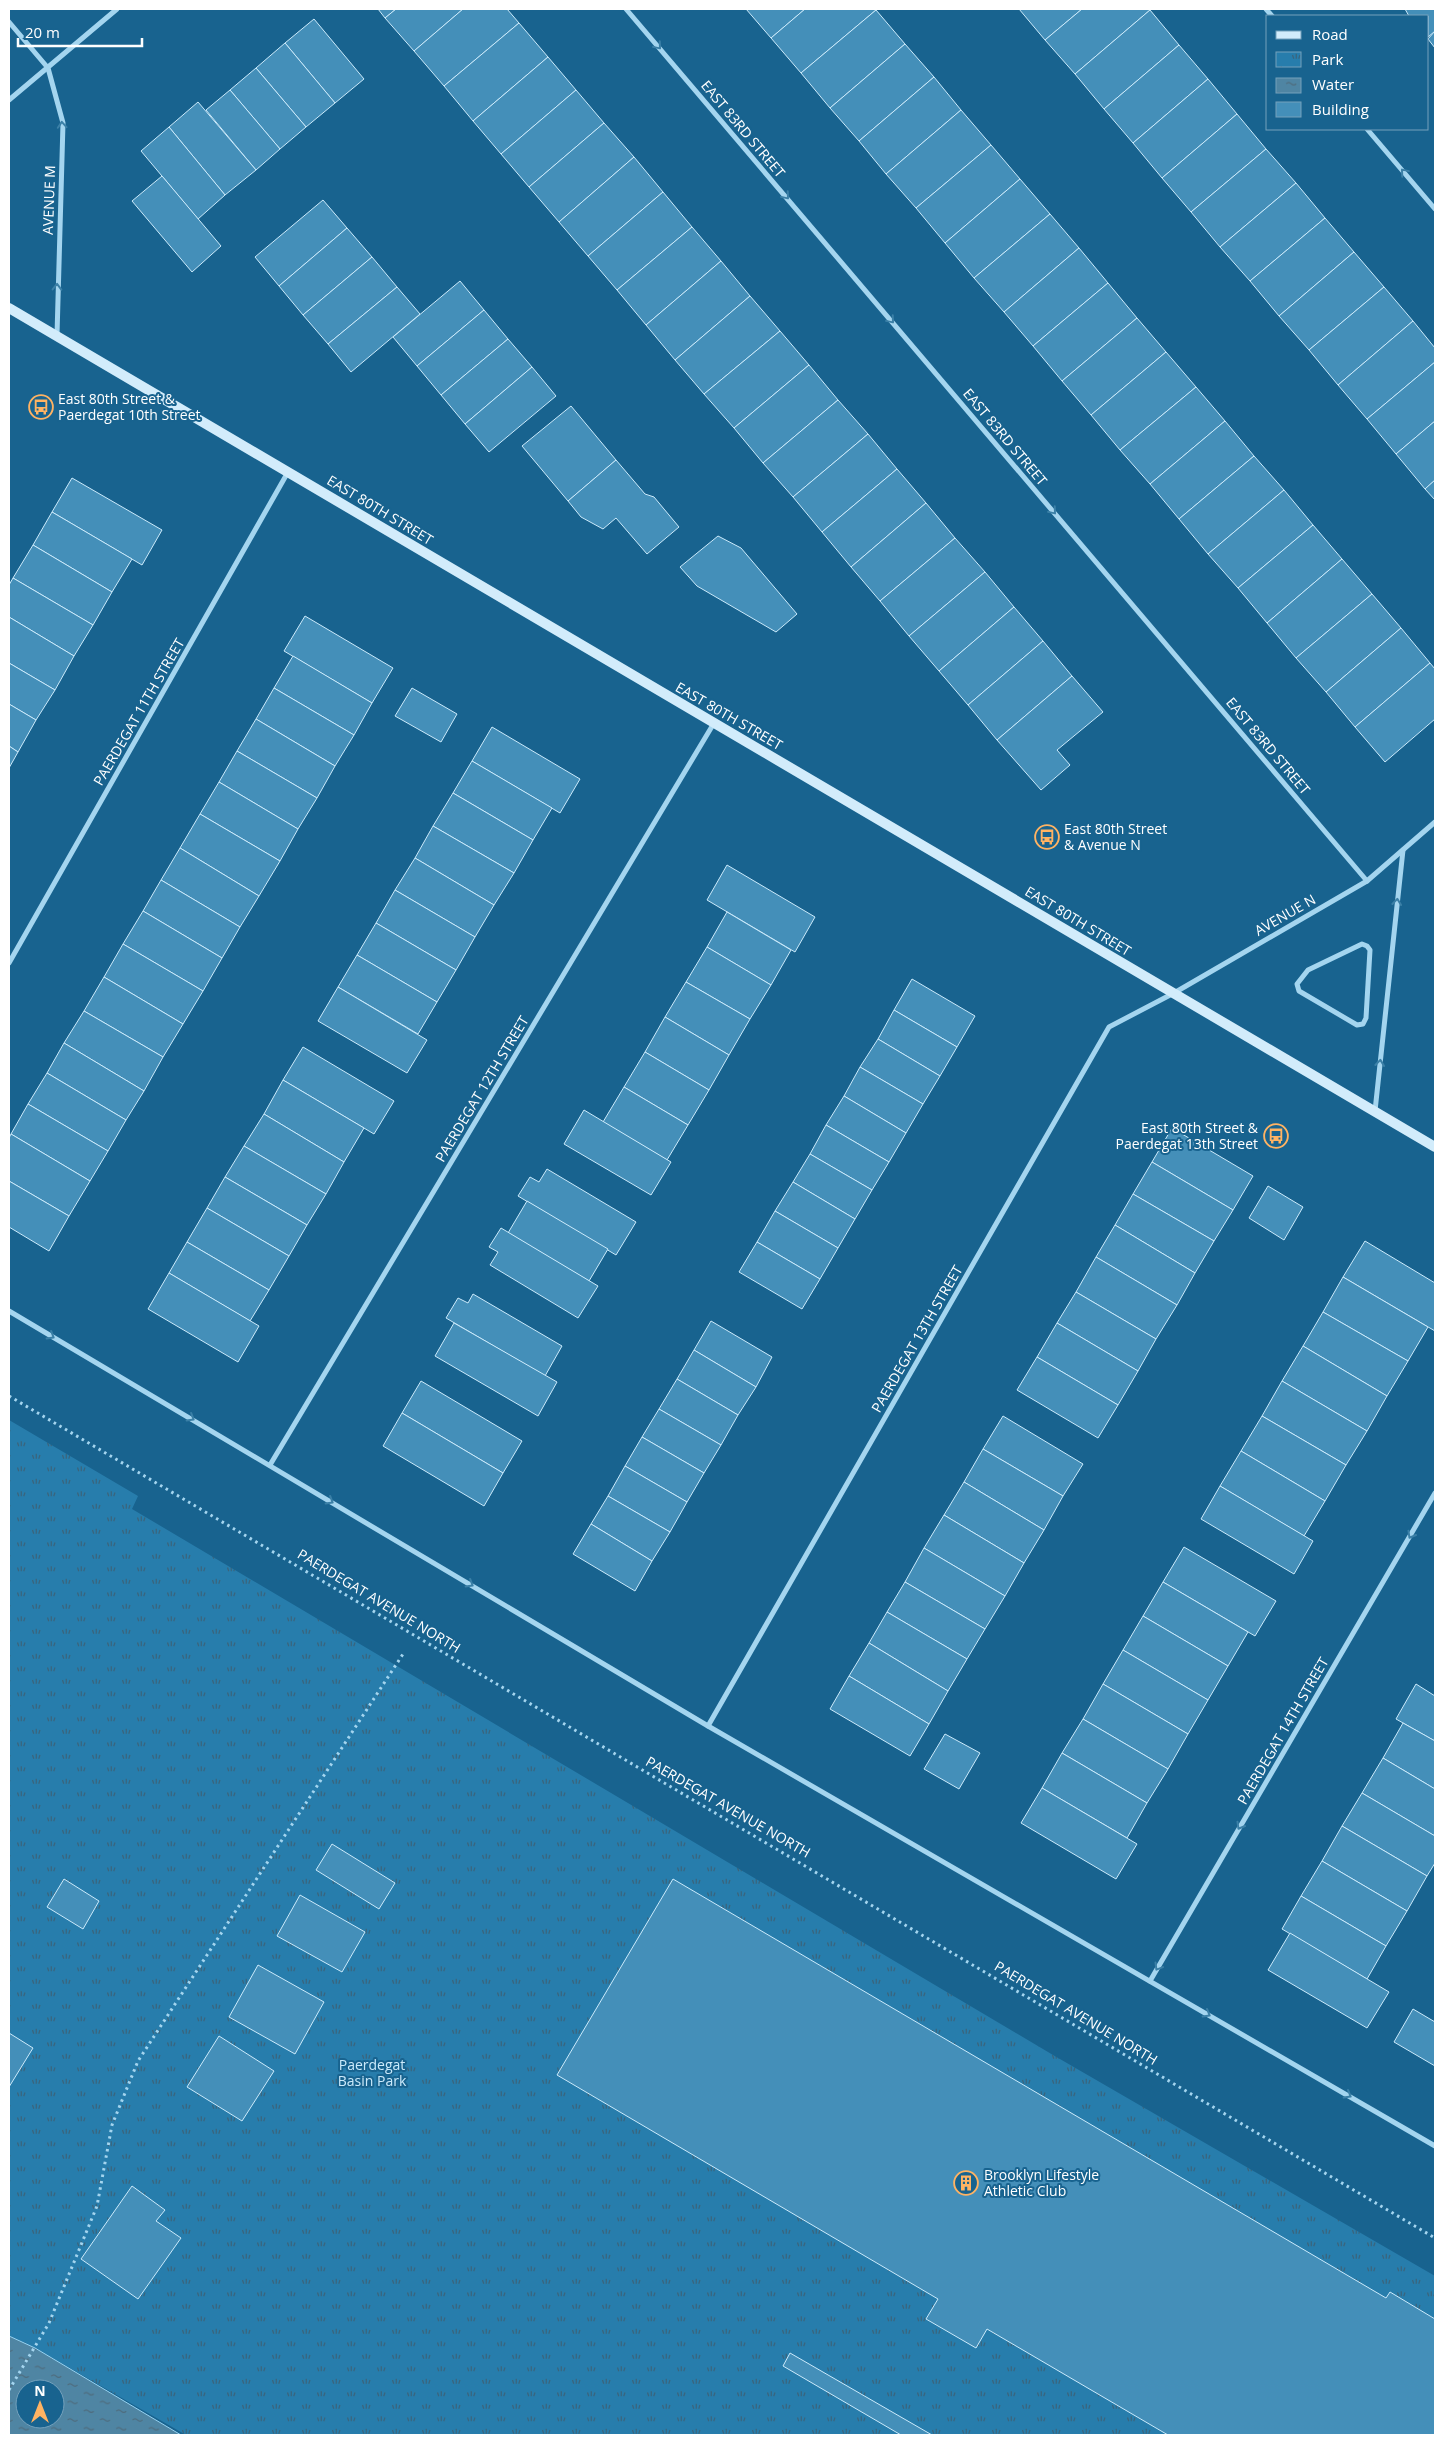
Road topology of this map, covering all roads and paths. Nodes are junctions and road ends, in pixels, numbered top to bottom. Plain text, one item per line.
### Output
1 (117, 9) edge
2 (626, 9) edge
3 (9, 22) edge
4 (48, 68) junction
5 (9, 100) edge
6 (1368, 130) edge
7 (1435, 209) edge
8 (9, 308) edge
9 (57, 336) junction
10 (288, 472) junction
11 (714, 723) junction
12 (1435, 822) edge
13 (1403, 850) junction
14 (1367, 880) junction
15 (9, 963) edge
16 (1299, 979) joint
17 (1174, 993) junction
18 (1375, 1112) junction
19 (1435, 1147) edge
20 (9, 1311) edge
21 (9, 1396) edge
22 (270, 1466) junction
23 (1435, 1493) edge
24 (403, 1654) dead end
25 (708, 1726) junction
26 (1150, 1981) junction
27 (1435, 2146) edge
28 (1435, 2238) edge
29 (9, 2390) edge

1 - 4 street
2 -> 14 street, EAST 83RD STREET
3 - 4 street
4 - 5 street
9 -> 4 street, AVENUE M
7 -> 6 street
8 - 9 street, EAST 80TH STREET
9 - 10 street, EAST 80TH STREET
10 - 11 street, EAST 80TH STREET
10 - 15 street, PAERDEGAT 11TH STREET
11 - 17 street, EAST 80TH STREET
11 - 22 street, PAERDEGAT 12TH STREET
12 - 13 street, AVENUE N
13 - 14 street, AVENUE N
18 -> 13 street
14 - 17 street, AVENUE N
16 - 16 street
17 - 18 street, EAST 80TH STREET
17 - 25 street, PAERDEGAT 13TH STREET
18 - 19 street, EAST 80TH STREET
20 -> 22 street
21 - 28 path, PAERDEGAT AVENUE NORTH
22 -> 25 street
23 -> 26 street, PAERDEGAT 14TH STREET
24 - 29 path
25 - 26 street
26 -> 27 street

